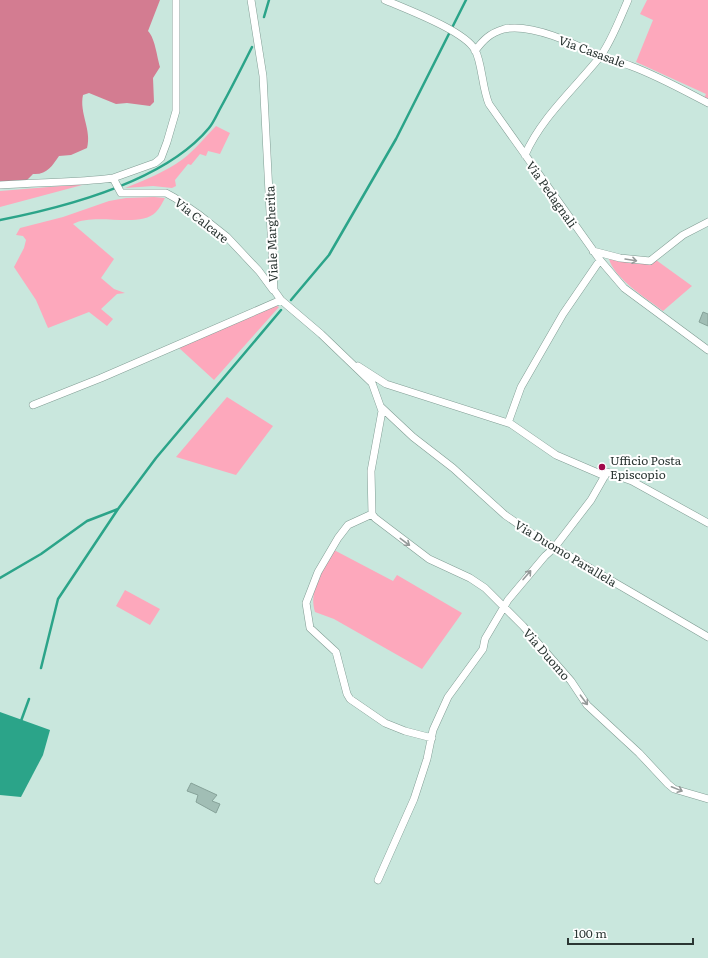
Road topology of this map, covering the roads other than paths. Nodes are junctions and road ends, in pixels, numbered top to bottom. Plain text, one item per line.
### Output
1 (176, 0) edge
2 (251, 0) edge
3 (385, 0) edge
4 (628, 0) edge
5 (476, 51) junction
6 (601, 56) junction
7 (708, 103) edge
8 (525, 155) junction
9 (114, 180) junction
10 (0, 185) edge
11 (708, 222) edge
12 (593, 251) junction
13 (600, 260) junction
14 (274, 290) junction
15 (281, 300) junction
16 (708, 350) edge
17 (345, 357) junction
18 (33, 405) dead end
19 (381, 407) junction
20 (508, 423) junction
21 (606, 474) junction
22 (373, 516) junction
23 (708, 523) edge
24 (554, 548) junction
25 (504, 606) junction
26 (708, 637) edge
27 (432, 738) junction
28 (708, 799) edge
29 (378, 880) dead end

1 - 9 street
2 - 14 street, Viale Margherita
3 - 5 street
4 - 6 street
5 - 6 street, Via Casasale
5 - 8 street, Via Pedagnali
6 - 7 street, Via Casasale
6 - 8 street
8 - 12 street, Via Pedagnali
9 - 10 street
9 - 14 street, Via Calcare
12 -> 11 street
12 - 13 street, Via Pedagnali
13 - 16 street, Via Pedagnali
13 - 20 street
14 - 15 street, Viale Margherita
15 - 17 street, Viale Margherita
15 - 18 street
17 - 19 street, Viale Margherita
17 - 20 street
19 - 22 street, Viale Margherita
19 - 24 street, Via Duomo Parallela
20 - 21 street
21 - 23 street
21 - 24 street
22 -> 25 street, Via Duomo
22 - 27 street
25 -> 24 street
24 - 26 street, Via Duomo Parallela
25 - 27 street
25 -> 28 street, Via Duomo
27 - 29 street

